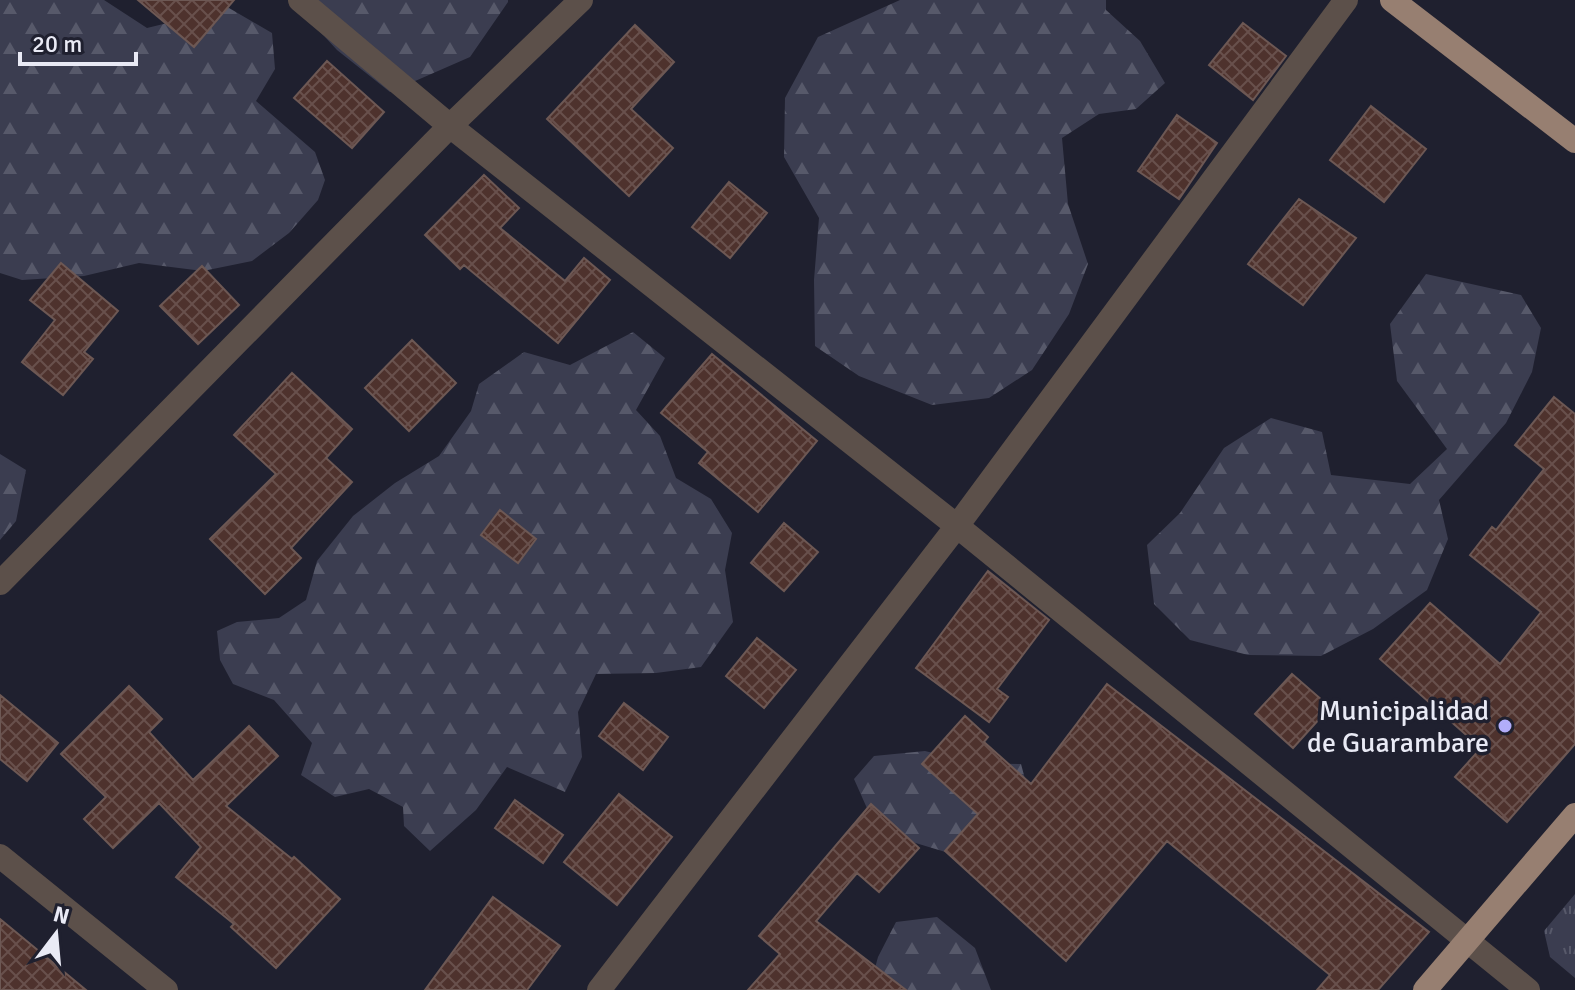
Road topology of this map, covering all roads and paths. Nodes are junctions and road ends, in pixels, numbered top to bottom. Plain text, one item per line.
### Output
1 (300, 0) edge
2 (581, 0) edge
3 (1346, 0) edge
4 (1392, 0) edge
5 (450, 126) junction
6 (1575, 141) edge
7 (957, 526) junction
8 (0, 583) edge
9 (1575, 815) edge
10 (0, 856) edge
11 (1467, 939) junction
12 (166, 990) edge
13 (599, 990) edge
14 (1425, 990) edge
15 (1528, 990) edge

1 - 5 street
2 - 5 street
3 - 7 street
4 - 6 main road
5 - 7 street
5 - 8 street
7 - 11 street
7 - 13 street
9 - 11 main road
10 - 12 street
11 - 14 main road
11 - 15 street

